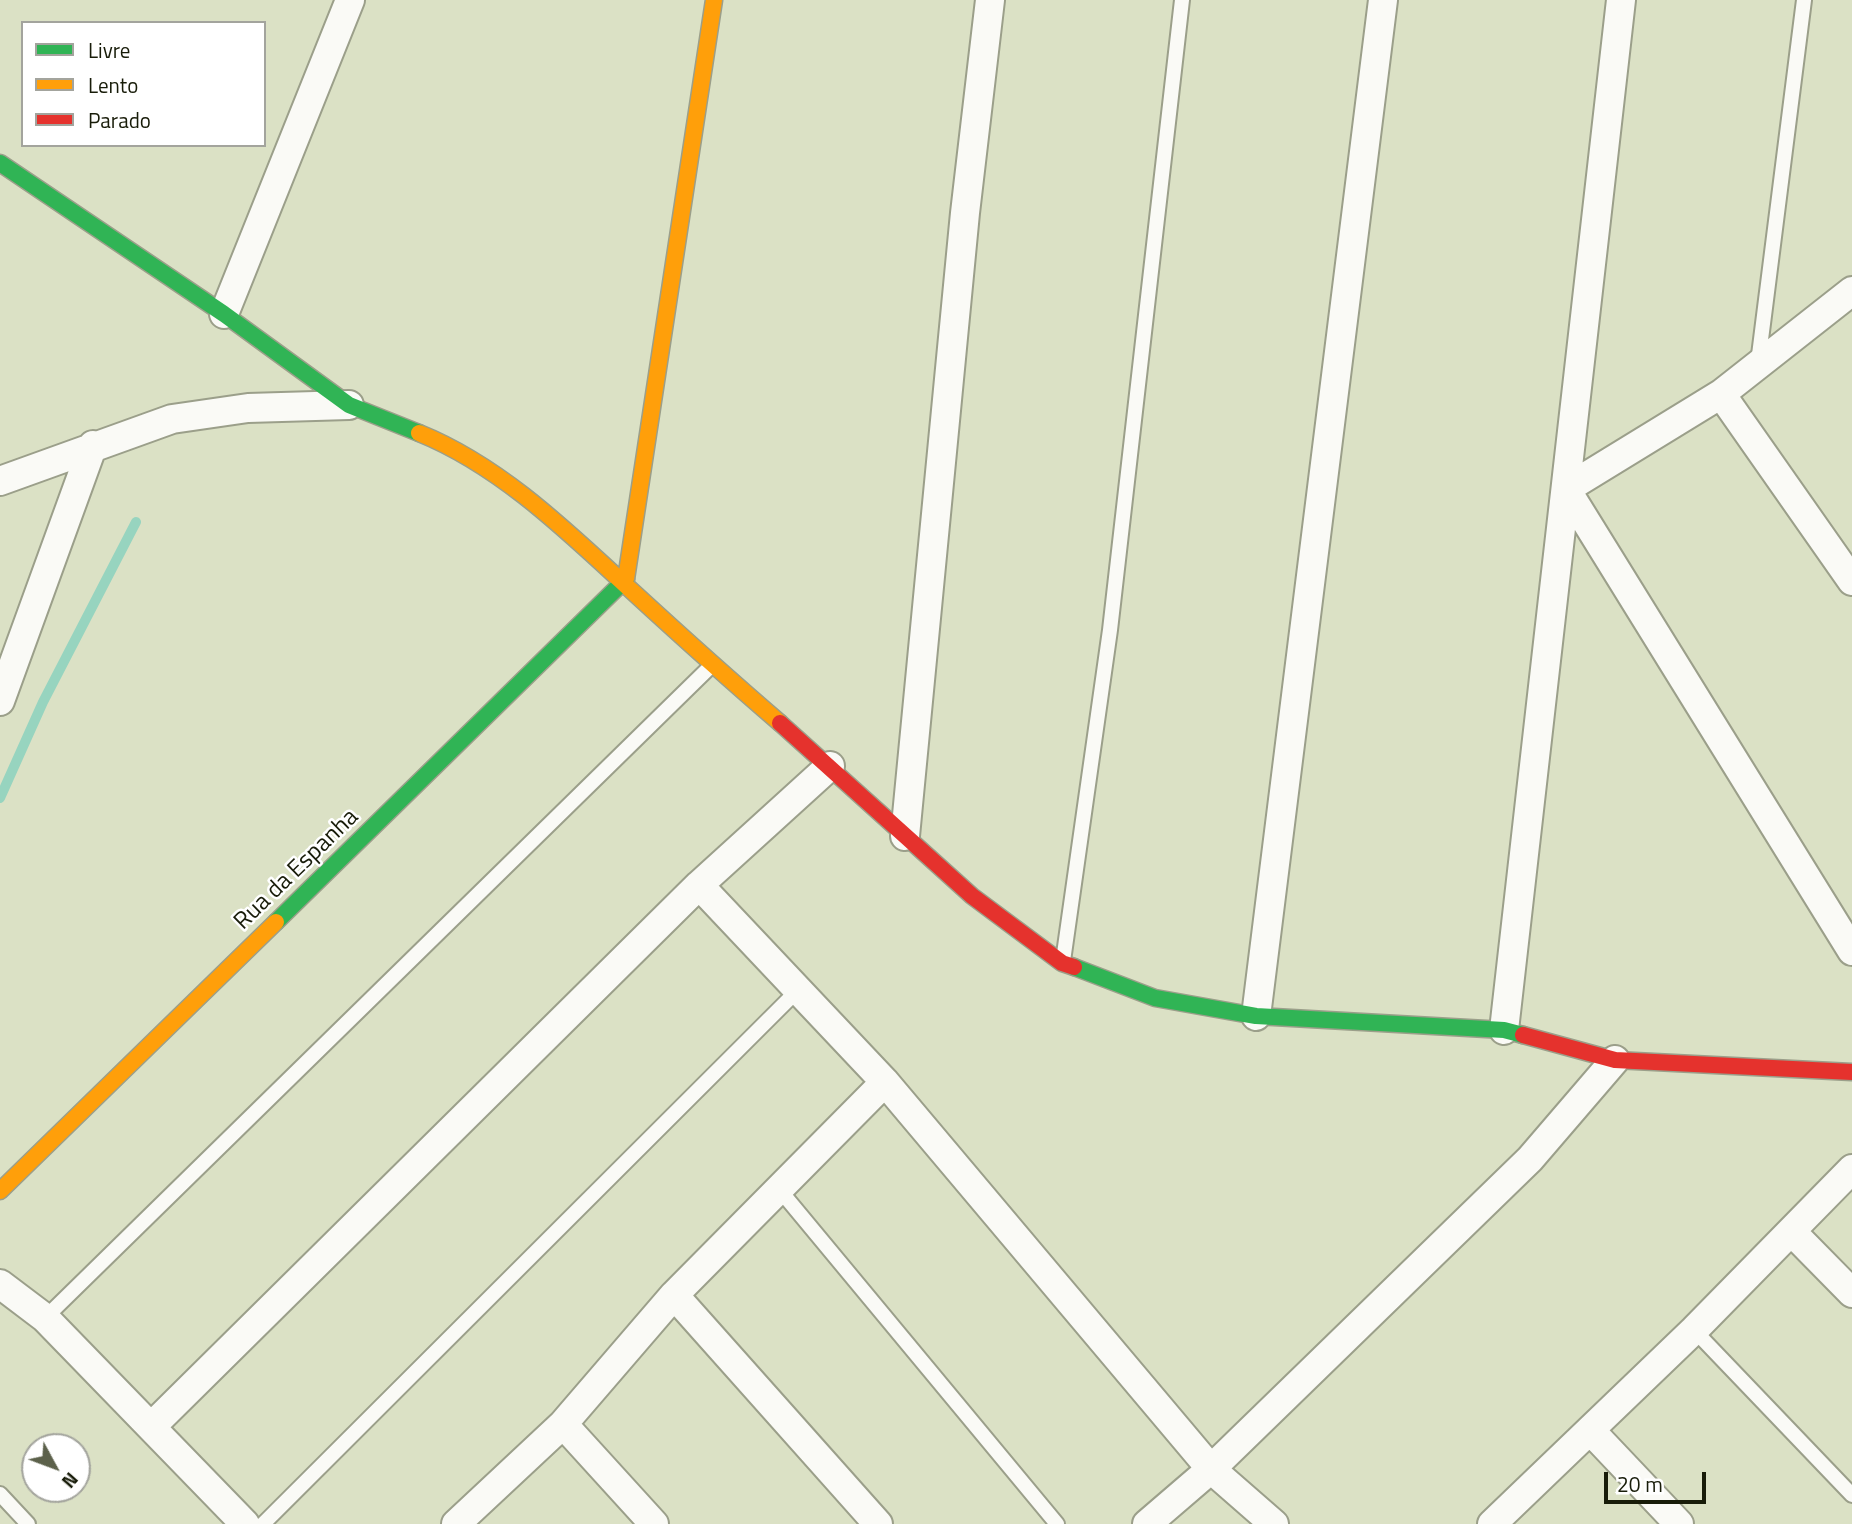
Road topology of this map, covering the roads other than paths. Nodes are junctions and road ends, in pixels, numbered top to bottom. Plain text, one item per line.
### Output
1 (350, 0) edge
2 (714, 0) edge
3 (990, 0) edge
4 (1182, 0) edge
5 (1383, 0) edge
6 (1621, 0) edge
7 (1804, 0) edge
8 (0, 163) edge
9 (1852, 291) edge
10 (224, 314) junction
11 (1757, 366) junction
12 (1721, 394) junction
13 (349, 405) junction
14 (93, 445) junction
15 (0, 481) edge
16 (1566, 489) junction
17 (1852, 581) edge
18 (626, 582) junction
19 (712, 665) junction
20 (0, 701) edge
21 (830, 766) junction
22 (905, 836) junction
23 (699, 885) junction
24 (1852, 950) edge
25 (1062, 963) junction
26 (799, 989) junction
27 (1256, 1016) junction
28 (1504, 1030) junction
29 (1615, 1060) junction
30 (1852, 1072) edge
31 (885, 1082) junction
32 (1852, 1169) edge
33 (779, 1189) junction
34 (0, 1191) edge
35 (1792, 1232) junction
36 (0, 1284) edge
37 (1852, 1293) edge
38 (674, 1295) junction
39 (45, 1318) junction
40 (1694, 1330) junction
41 (563, 1424) junction
42 (152, 1426) junction
43 (1590, 1430) junction
44 (1211, 1469) junction
45 (0, 1494) edge
46 (1852, 1495) edge
47 (28, 1524) edge
48 (245, 1524) edge
49 (263, 1524) edge
50 (456, 1524) edge
51 (654, 1524) edge
52 (878, 1524) edge
53 (1057, 1524) edge
54 (1147, 1524) edge
55 (1274, 1524) edge
56 (1492, 1524) edge
57 (1679, 1524) edge

1 - 10 street
2 - 18 street
3 - 22 street
4 - 25 lane
5 - 27 street
6 - 16 street
7 - 11 lane
8 - 10 street
9 - 11 street
10 - 13 street
11 - 12 street
12 - 16 street
12 - 17 street
13 - 14 street
13 - 18 street
14 - 15 street
14 - 20 street
16 - 24 street
16 - 28 street
18 - 19 street
18 - 34 street, Rua da Espanha
19 - 21 street
19 - 39 lane
21 - 22 street
21 - 23 street
22 - 25 street
23 - 26 street
23 - 42 street
25 - 27 street
26 - 31 street
26 - 49 lane
27 - 28 street
28 - 29 street
29 - 30 street
29 - 44 street
31 - 33 street
31 - 44 street
32 - 35 street
33 - 38 street
33 - 53 lane
35 - 37 street
35 - 40 street
36 - 39 street
38 - 41 street
38 - 52 street
39 - 42 street
40 - 43 street
40 - 46 lane
41 - 50 street
41 - 51 street
42 - 48 street
43 - 56 street
43 - 57 street
44 - 54 street
44 - 55 street
45 - 47 lane

